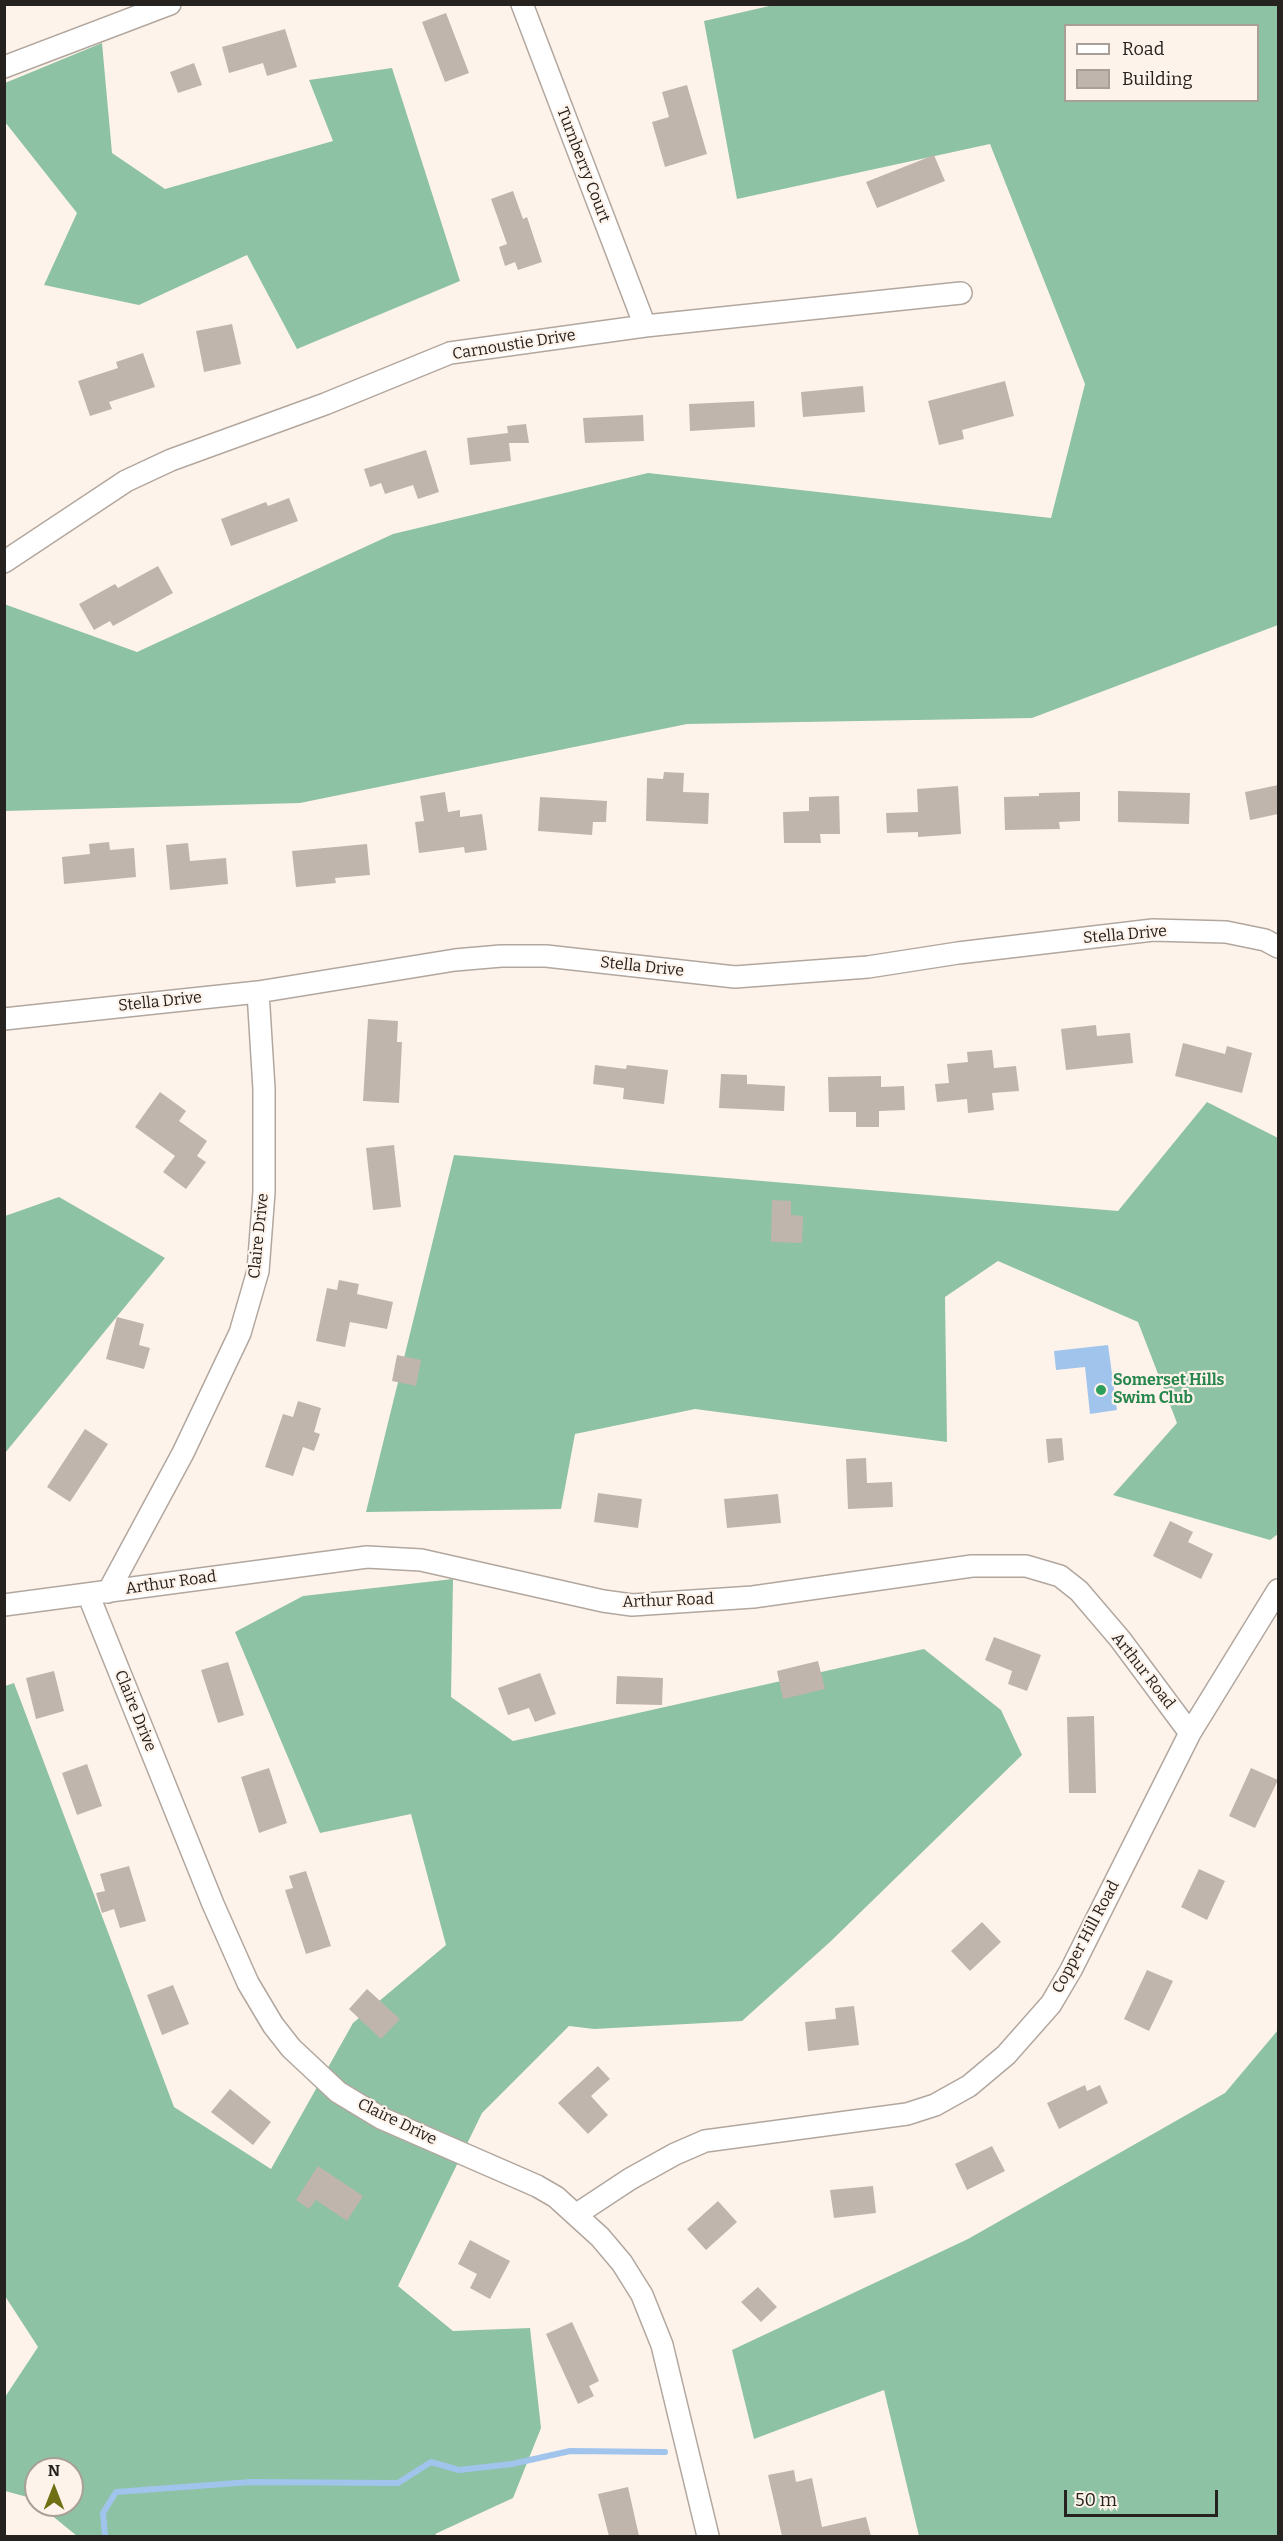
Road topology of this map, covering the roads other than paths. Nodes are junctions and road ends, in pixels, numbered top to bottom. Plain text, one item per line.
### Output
1 (170, 4) edge
2 (522, 4) edge
3 (4, 67) edge
4 (961, 293) dead end
5 (645, 326) junction
6 (4, 562) edge
7 (1278, 946) edge
8 (258, 992) junction
9 (4, 1018) edge
10 (1278, 1590) edge
11 (98, 1593) junction
12 (4, 1605) edge
13 (1191, 1733) junction
14 (577, 2214) junction
15 (708, 2536) edge

1 - 3 street
2 - 5 street, Turnberry Court
4 - 5 street, Carnoustie Drive
5 - 6 street, Carnoustie Drive
7 - 8 street, Stella Drive
8 - 9 street, Stella Drive
8 - 11 street, Claire Drive
10 - 13 street, Copper Hill Road
11 - 12 street, Arthur Road
11 - 13 street, Arthur Road
11 - 14 street, Claire Drive
13 - 14 street, Copper Hill Road
14 - 15 street, Claire Drive

